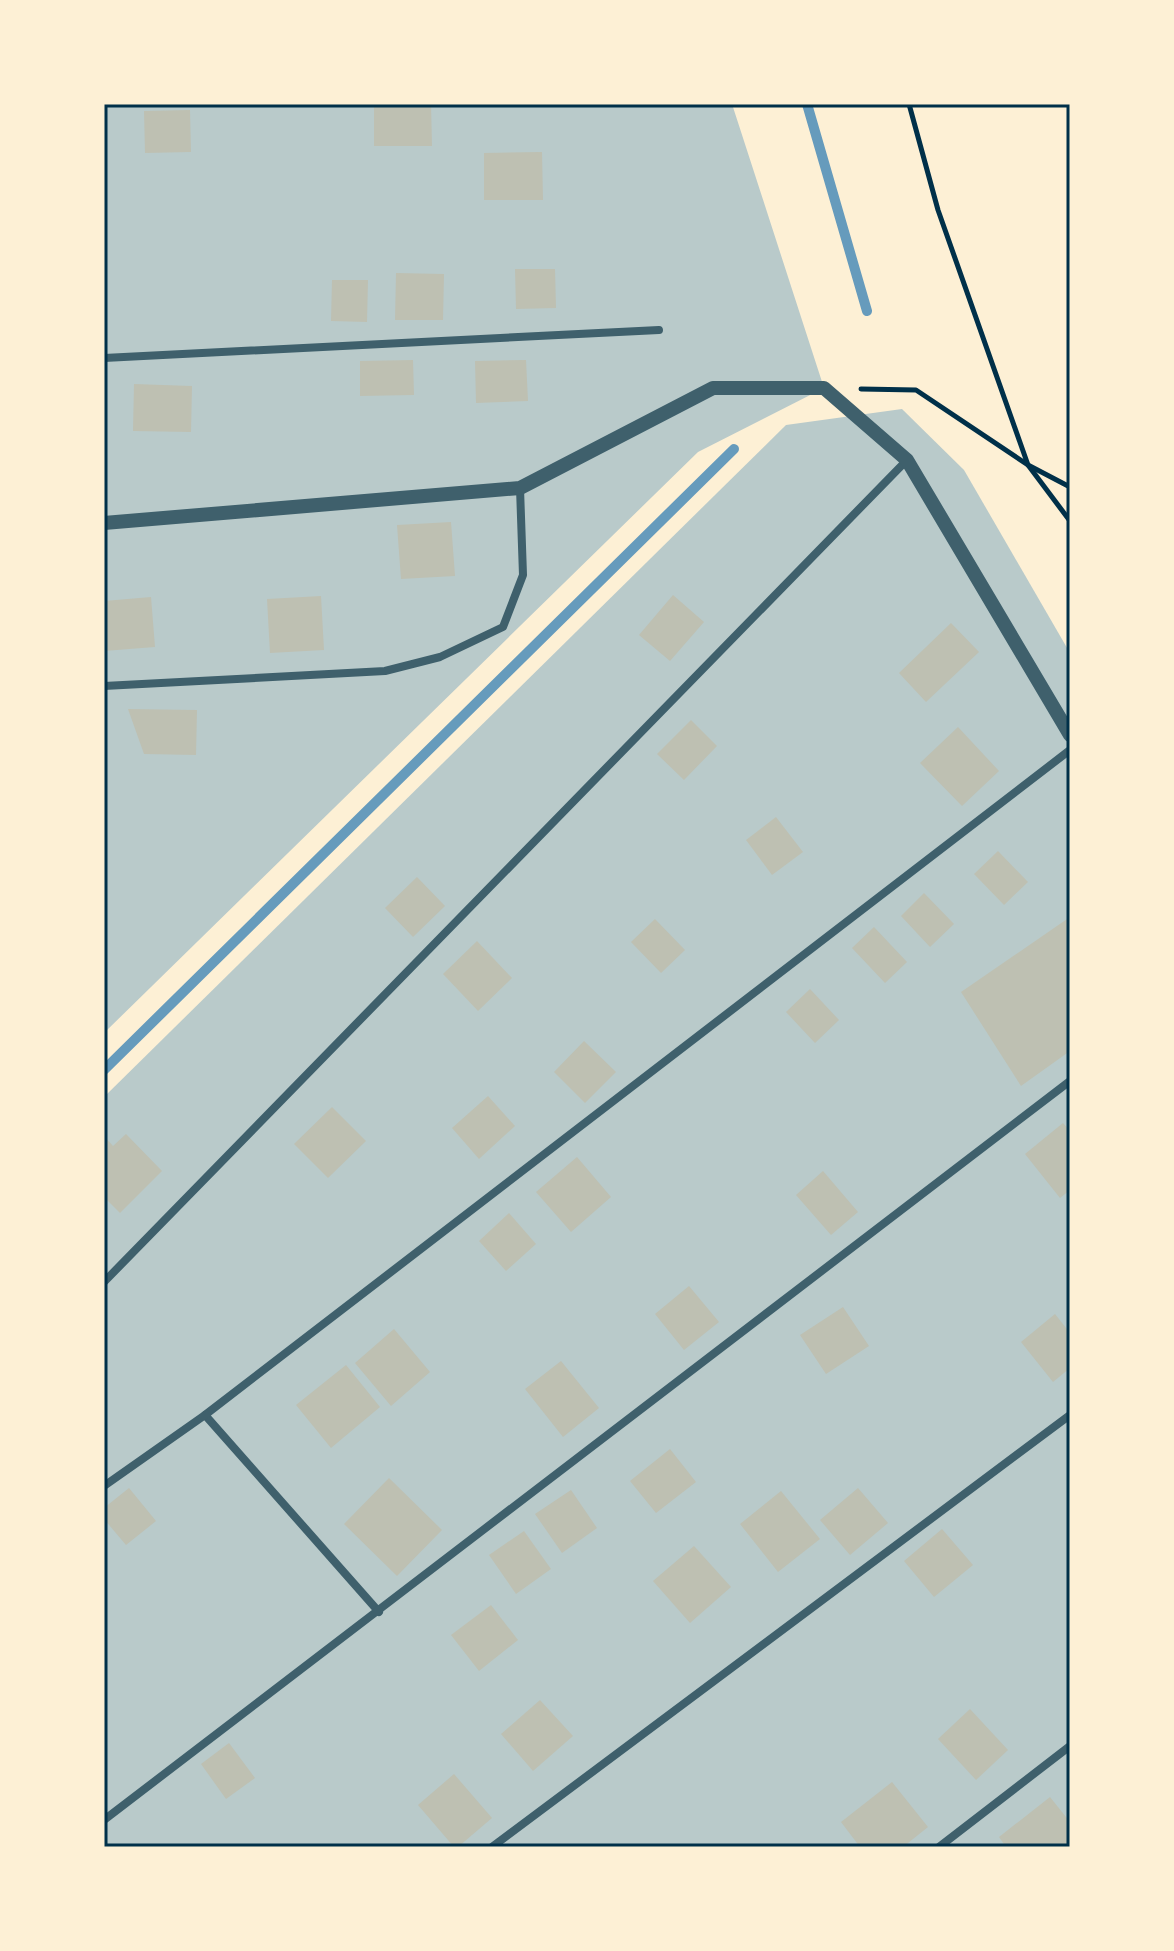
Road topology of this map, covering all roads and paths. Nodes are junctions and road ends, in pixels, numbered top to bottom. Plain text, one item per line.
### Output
1 (909, 104) edge
2 (659, 330) dead end
3 (104, 358) edge
4 (824, 388) junction
5 (907, 460) junction
6 (1028, 465) junction
7 (1070, 487) edge
8 (520, 488) junction
9 (1070, 521) edge
10 (104, 523) edge
11 (104, 686) edge
12 (1070, 735) edge
13 (1070, 750) edge
14 (1070, 1081) edge
15 (104, 1282) edge
16 (205, 1415) junction
17 (1070, 1415) edge
18 (104, 1486) edge
19 (379, 1612) junction
20 (1070, 1746) edge
21 (104, 1820) edge
22 (492, 1847) edge
23 (939, 1847) edge

1 - 6 path
2 - 3 street
4 - 5 street
4 - 6 path
4 - 8 street
5 - 12 street
5 - 15 street
6 - 7 path
6 - 9 path
8 - 10 street
8 - 11 street
13 - 16 street
14 - 19 street
16 - 18 street
16 - 19 street
17 - 22 street
19 - 21 street
20 - 23 street

